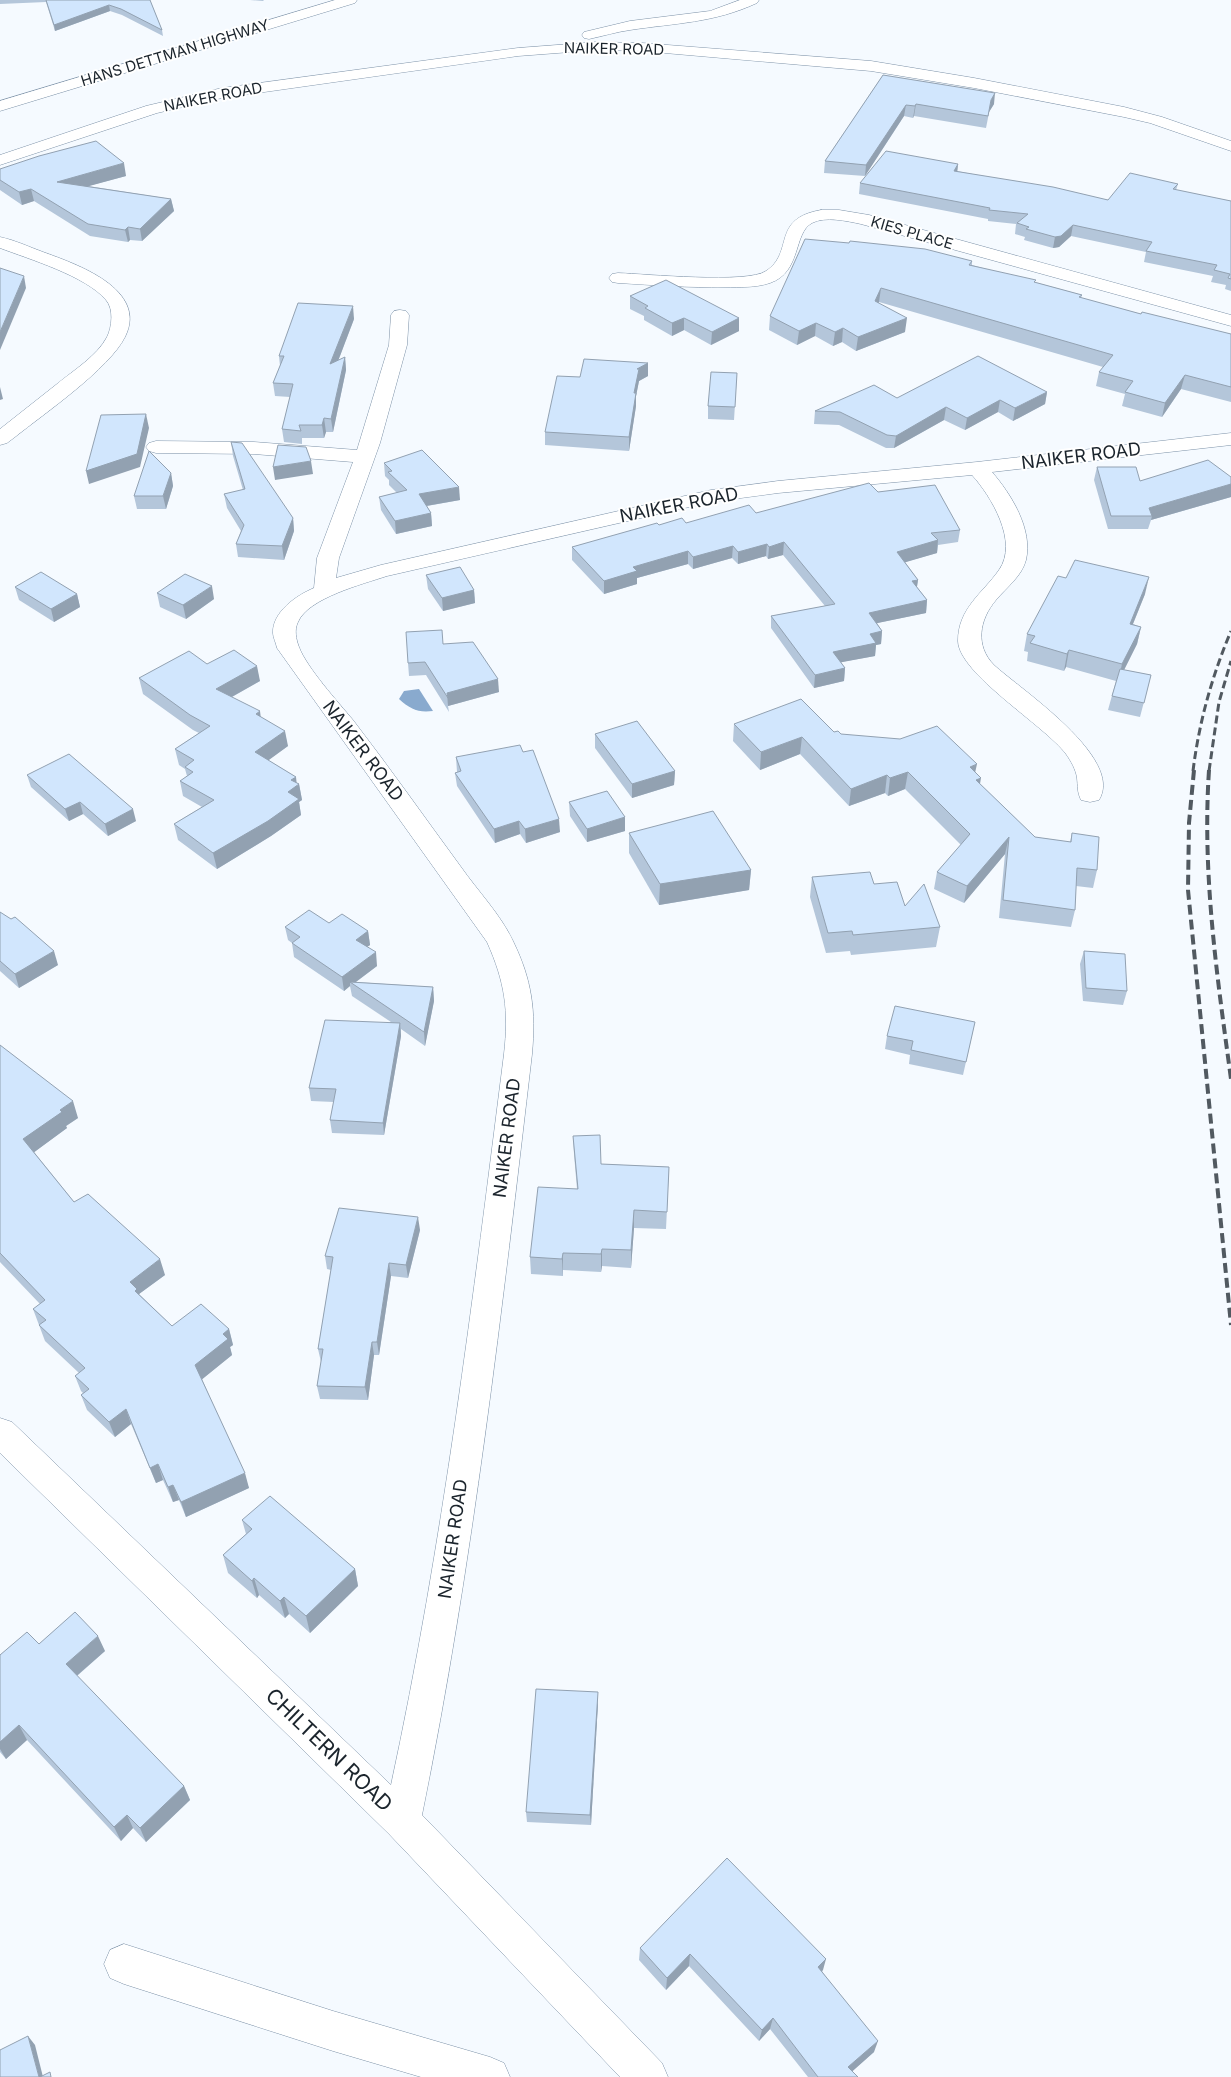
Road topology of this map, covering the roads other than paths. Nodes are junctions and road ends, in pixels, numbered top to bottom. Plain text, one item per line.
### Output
1 (350, 0) edge
2 (752, 0) edge
3 (568, 48) junction
4 (0, 106) edge
5 (1231, 146) edge
6 (0, 160) edge
7 (0, 242) edge
8 (618, 278) dead end
9 (400, 315) dead end
10 (1231, 321) edge
11 (1231, 439) edge
12 (0, 440) edge
13 (156, 447) dead end
14 (365, 458) junction
15 (977, 468) junction
16 (324, 591) junction
17 (1090, 794) dead end
18 (0, 1432) edge
19 (402, 1821) junction
20 (124, 1964) dead end
21 (490, 2077) edge
22 (648, 2077) edge

1 - 4 street, HANS DETTMAN HIGHWAY
2 - 3 street
3 - 5 street, NAIKER ROAD
3 - 6 street, NAIKER ROAD
7 - 12 street
8 - 10 street, KIES PLACE
9 - 14 street
11 - 15 street, NAIKER ROAD
13 - 14 street
14 - 16 street
15 - 16 street, NAIKER ROAD
15 - 17 street
16 - 19 street, NAIKER ROAD
18 - 19 street, CHILTERN ROAD
19 - 22 street, CHILTERN ROAD
20 - 21 street

